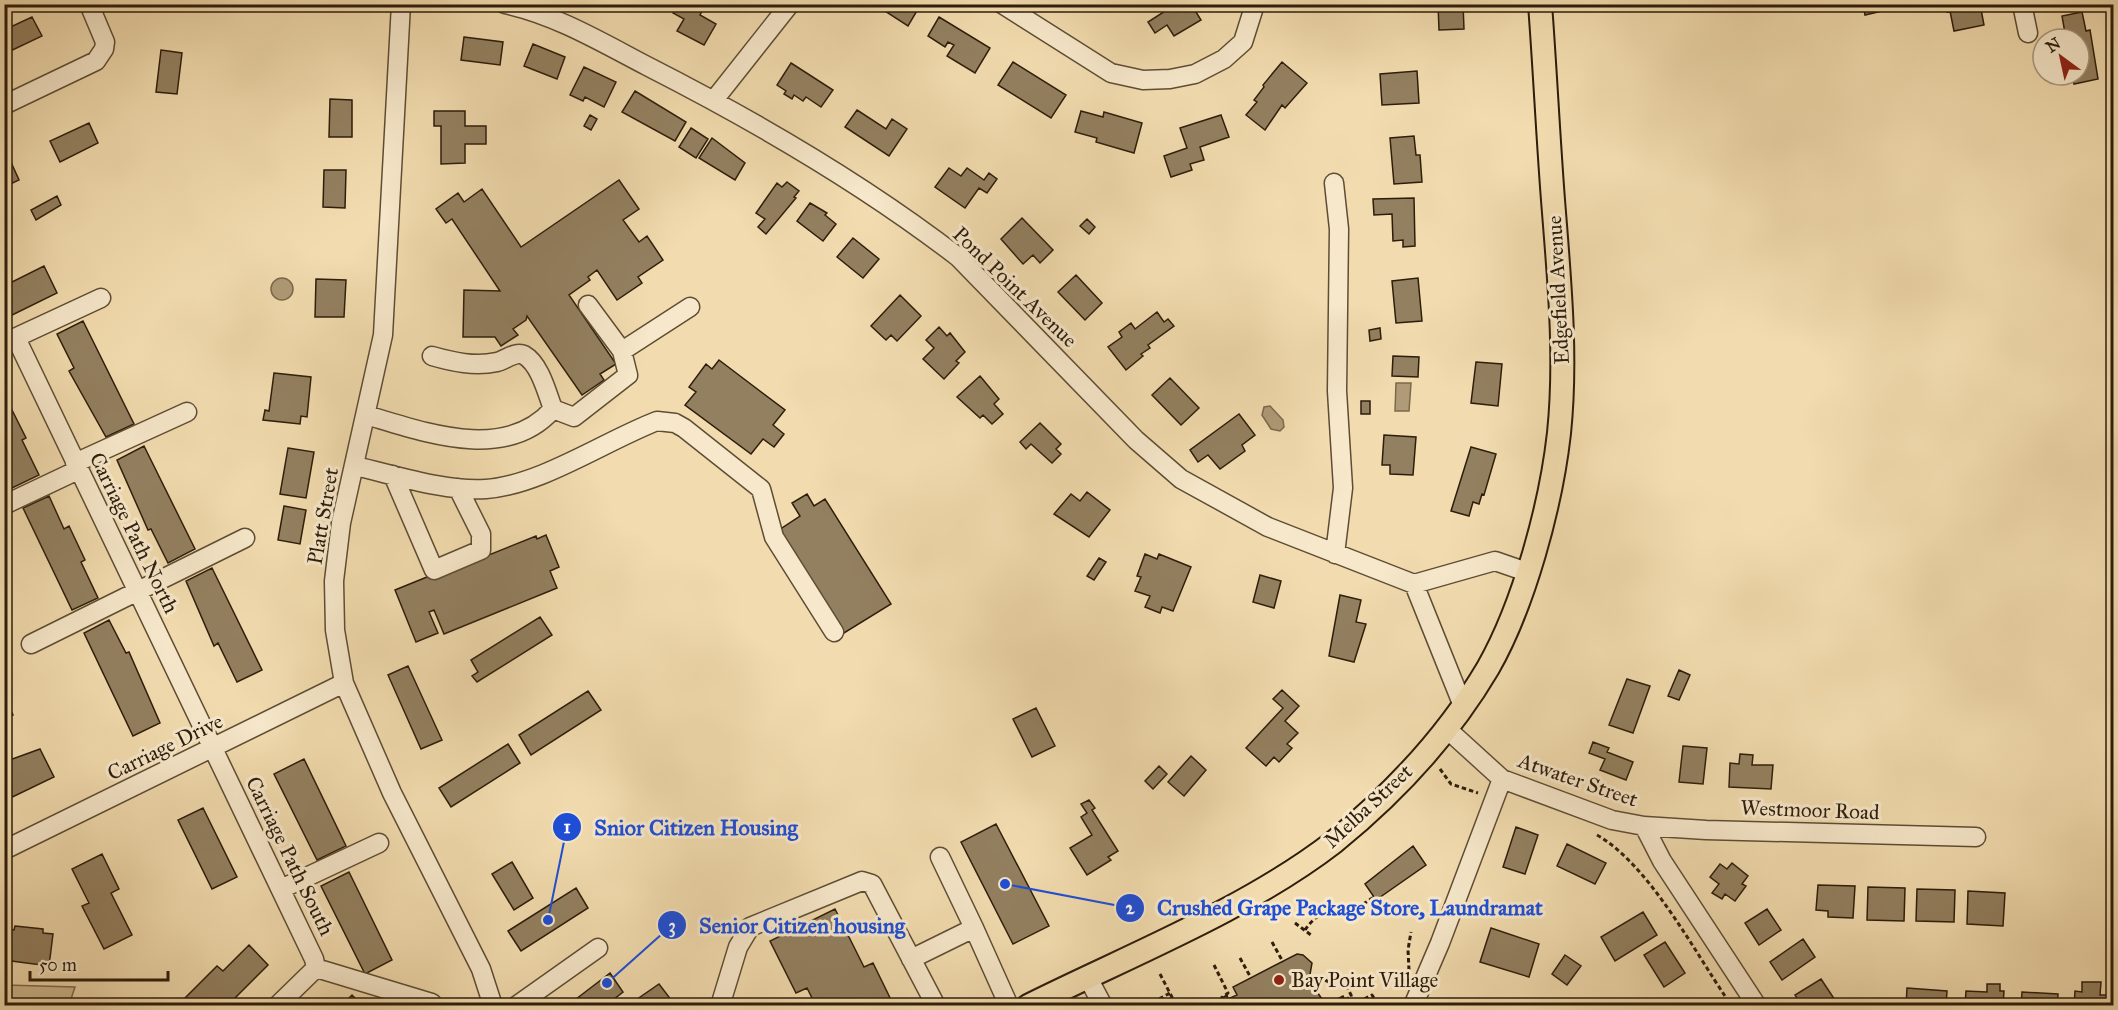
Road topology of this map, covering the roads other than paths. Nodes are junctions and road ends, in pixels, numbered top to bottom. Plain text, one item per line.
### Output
1 (89, 4) edge
2 (401, 4) edge
3 (505, 4) edge
4 (790, 4) edge
5 (1002, 4) edge
6 (1255, 4) edge
7 (1540, 4) edge
8 (2022, 4) edge
9 (540, 9) edge
10 (2028, 33) dead end
11 (714, 100) junction
12 (4, 105) edge
13 (1334, 183) dead end
14 (101, 298) dead end
15 (588, 305) dead end
16 (690, 307) dead end
17 (10, 340) edge
18 (622, 351) junction
19 (432, 356) dead end
20 (553, 409) junction
21 (187, 412) dead end
22 (366, 415) junction
23 (76, 466) junction
24 (355, 466) junction
25 (393, 475) junction
26 (459, 488) junction
27 (4, 504) edge
28 (244, 538) dead end
29 (1335, 554) junction
30 (1527, 572) junction
31 (1414, 584) junction
32 (137, 592) junction
33 (834, 632) dead end
34 (31, 644) dead end
35 (344, 683) junction
36 (1463, 706) junction
37 (1447, 729) junction
38 (214, 748) junction
39 (1502, 779) junction
40 (1644, 826) junction
41 (1976, 837) dead end
42 (379, 843) dead end
43 (4, 850) edge
44 (940, 857) dead end
45 (281, 889) junction
46 (974, 928) junction
47 (598, 948) dead end
48 (911, 959) junction
49 (316, 968) junction
50 (1087, 976) junction
51 (1743, 1001) edge
52 (432, 1003) dead end
53 (277, 1005) edge
54 (493, 1005) edge
55 (516, 1005) edge
56 (720, 1005) edge
57 (936, 1005) edge
58 (1009, 1005) edge
59 (1028, 1005) edge
60 (1103, 1005) edge
61 (1413, 1005) edge

1 - 12 street
2 - 22 street, Platt Street
3 - 9 street, Pond Point Avenue
4 - 11 street
5 - 6 street
7 - 30 main road, Edgefield Avenue
8 - 10 street
9 - 11 street, Pond Point Avenue
11 - 29 street, Pond Point Avenue
13 - 29 street
14 - 17 street
15 - 18 street
16 - 18 street
17 - 23 street, Carriage Path North
18 - 20 street
19 - 20 street
20 - 22 street
21 - 23 street
22 - 24 street, Platt Street
23 - 27 street
23 - 32 street, Carriage Path North
24 - 25 street
24 - 35 street, Platt Street
25 - 26 street
25 - 26 street
26 - 33 street
28 - 32 street
29 - 31 street, Pond Point Avenue
30 - 31 street
30 - 36 main road, Melba Street
31 - 36 street
32 - 34 street
32 - 38 street, Carriage Path North
35 - 38 street, Carriage Drive
35 - 54 street, Platt Street
36 - 37 main road, Melba Street
37 - 39 street, Atwater Street
37 - 50 main road, Melba Street
38 - 43 street, Carriage Drive
38 - 45 street, Carriage Path South
39 - 40 street, Atwater Street
39 - 61 street
40 - 41 street, Westmoor Road
40 - 51 street, Atwater Street
42 - 45 street
44 - 46 street
45 - 49 street, Carriage Path South
46 - 48 street
46 - 58 street
47 - 55 street
48 - 56 street
48 - 57 street
49 - 52 street
49 - 53 street, Carriage Path South
50 - 59 main road, Melba Street
50 - 60 street

